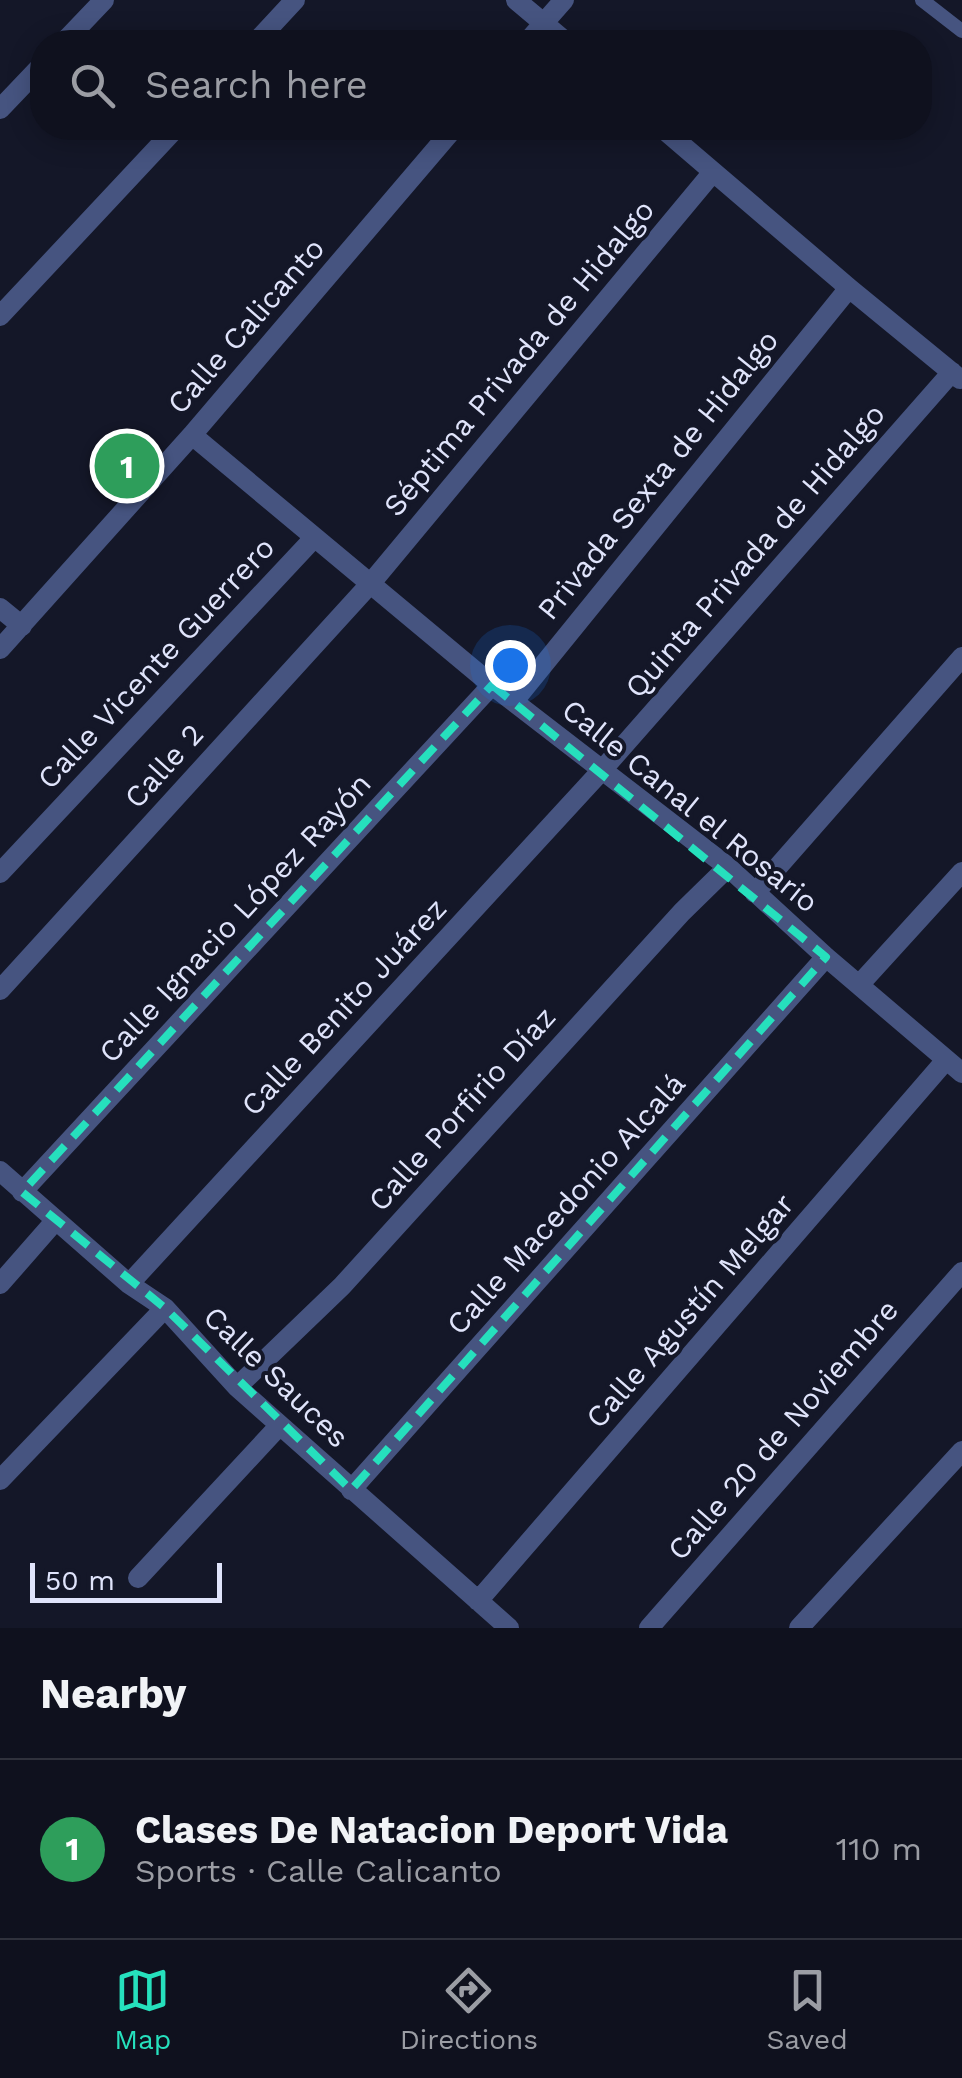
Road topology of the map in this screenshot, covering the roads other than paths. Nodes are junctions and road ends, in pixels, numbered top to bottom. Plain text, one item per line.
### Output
1 (104, 0) edge
2 (295, 0) edge
3 (516, 0) edge
4 (564, 0) edge
5 (922, 0) edge
6 (544, 23) junction
7 (75, 30) edge
8 (267, 30) edge
9 (538, 30) edge
10 (552, 30) edge
11 (962, 31) edge
12 (30, 78) edge
13 (0, 109) edge
14 (165, 140) edge
15 (444, 140) edge
16 (676, 140) edge
17 (714, 172) junction
18 (849, 288) junction
19 (0, 316) edge
20 (957, 376) edge
21 (192, 435) junction
22 (314, 538) junction
23 (372, 582) junction
24 (0, 608) edge
25 (22, 626) junction
26 (0, 649) edge
27 (962, 657) edge
28 (492, 685) junction
29 (514, 701) junction
30 (603, 770) junction
31 (728, 867) junction
32 (962, 872) edge
33 (0, 873) edge
34 (755, 892) junction
35 (826, 957) junction
36 (859, 985) junction
37 (0, 990) edge
38 (954, 1066) edge
39 (0, 1171) edge
40 (22, 1192) junction
41 (56, 1220) junction
42 (962, 1272) edge
43 (0, 1284) edge
44 (128, 1284) junction
45 (164, 1308) junction
46 (236, 1387) junction
47 (280, 1425) junction
48 (962, 1451) edge
49 (0, 1480) edge
50 (351, 1490) junction
51 (138, 1578) dead end
52 (478, 1602) junction
53 (509, 1628) edge
54 (649, 1628) edge
55 (799, 1628) edge

1 - 7 street
2 - 8 street
3 - 6 street
4 - 6 street
5 - 11 lane
6 - 9 street
6 - 10 street
12 - 13 street
14 - 19 street
15 - 21 street, Calle Calicanto
16 - 17 street
17 - 18 street
17 - 23 street, Séptima Privada de Hidalgo
18 - 20 street
18 - 29 street, Privada Sexta de Hidalgo
20 - 30 street, Quinta Privada de Hidalgo
21 - 22 street, Calle Canal el Rosario
21 - 25 street, Calle Calicanto
22 - 23 street, Calle Canal el Rosario
22 - 33 street, Calle Vicente Guerrero
23 - 28 street, Calle Canal el Rosario
23 - 37 street, Calle 2
24 - 25 street
25 - 26 street, Calle Calicanto
27 - 34 street
28 - 29 street, Calle Canal el Rosario
28 - 40 street, Calle Ignacio López Rayón
29 - 30 street, Calle Canal el Rosario
30 - 31 street, Calle Canal el Rosario
30 - 44 street, Calle Benito Juárez
31 - 34 street, Calle Canal el Rosario
31 - 46 street, Calle Porfirio Díaz
32 - 36 street
34 - 35 street, Calle Canal el Rosario
35 - 36 street, Calle Canal el Rosario
35 - 50 street, Calle Macedonio Alcalá
36 - 38 street, Calle Canal el Rosario
38 - 52 street, Calle Agustín Melgar
39 - 40 street, Calle Sauces
40 - 41 street, Calle Sauces
41 - 43 street
41 - 44 street, Calle Sauces
42 - 54 street, Calle 20 de Noviembre
44 - 45 street, Calle Sauces
45 - 46 street, Calle Sauces
45 - 49 street
46 - 47 street, Calle Sauces
47 - 50 street, Calle Sauces
47 - 51 street
48 - 55 street
50 - 52 street, Calle Sauces
52 - 53 street, Calle Sauces

